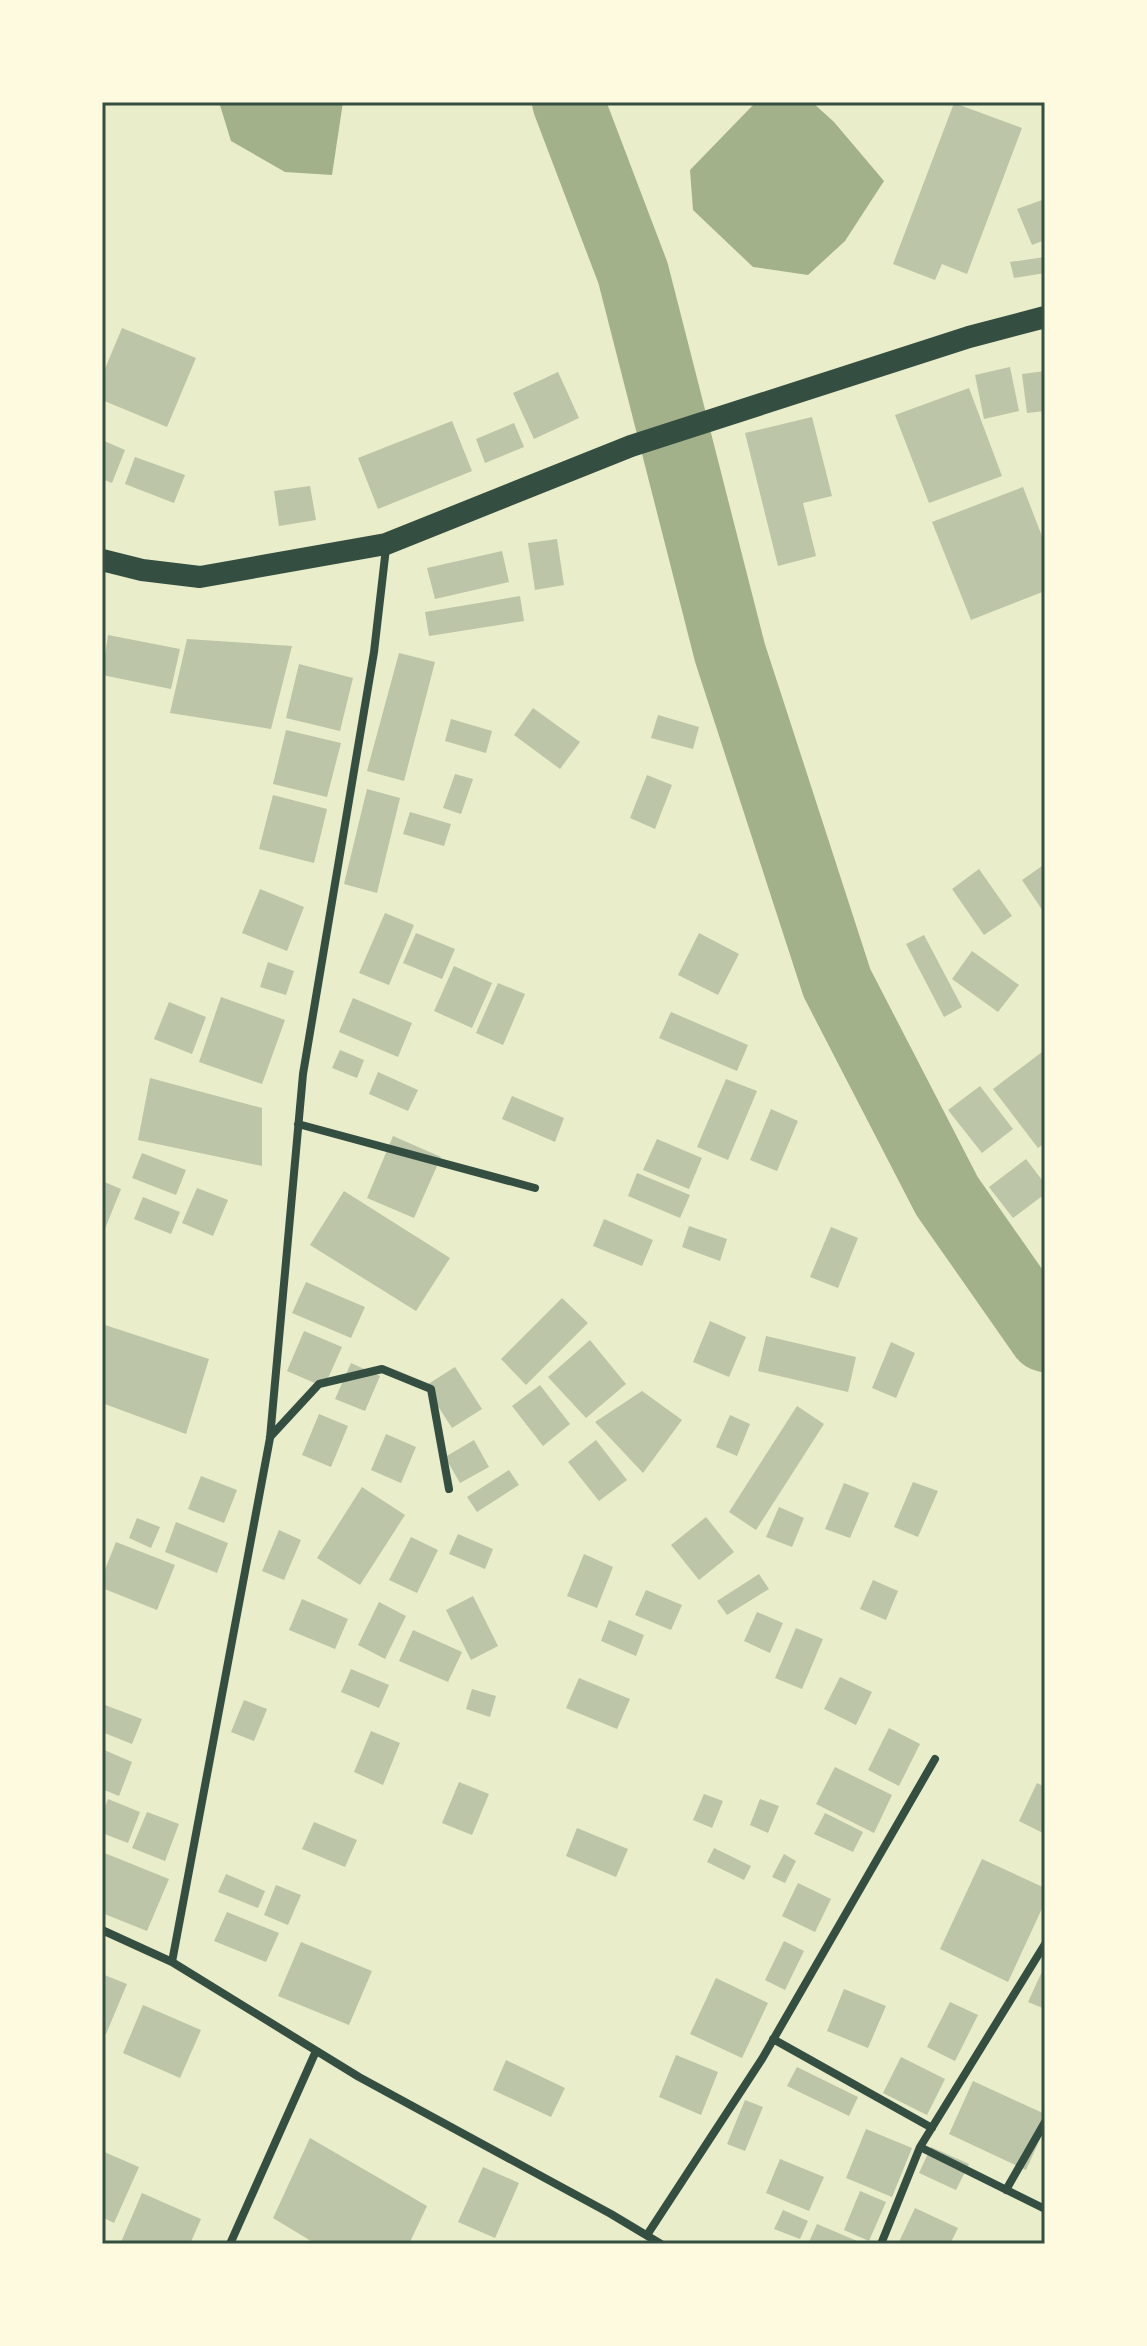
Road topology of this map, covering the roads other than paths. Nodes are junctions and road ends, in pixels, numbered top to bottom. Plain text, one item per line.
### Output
1 (1045, 317) edge
2 (386, 544) junction
3 (102, 560) edge
4 (298, 1124) junction
5 (535, 1188) dead end
6 (270, 1438) junction
7 (449, 1489) dead end
8 (935, 1759) dead end
9 (102, 1930) edge
10 (1045, 1944) edge
11 (172, 1962) junction
12 (773, 2039) junction
13 (316, 2051) junction
14 (1045, 2122) edge
15 (932, 2128) junction
16 (920, 2147) junction
17 (1006, 2190) junction
18 (1045, 2209) edge
19 (647, 2235) junction
20 (230, 2244) edge
21 (661, 2244) edge
22 (881, 2244) edge

1 - 2 highway
2 - 3 highway
2 - 4 street
4 - 5 street
4 - 6 street
6 - 7 street
6 - 11 street
8 - 12 street
9 - 11 street
10 - 15 street
11 - 13 street
12 - 15 street
12 - 19 street
13 - 19 street
13 - 20 street
14 - 17 street
15 - 16 street
16 - 17 street
16 - 22 street
17 - 18 street
19 - 21 street

